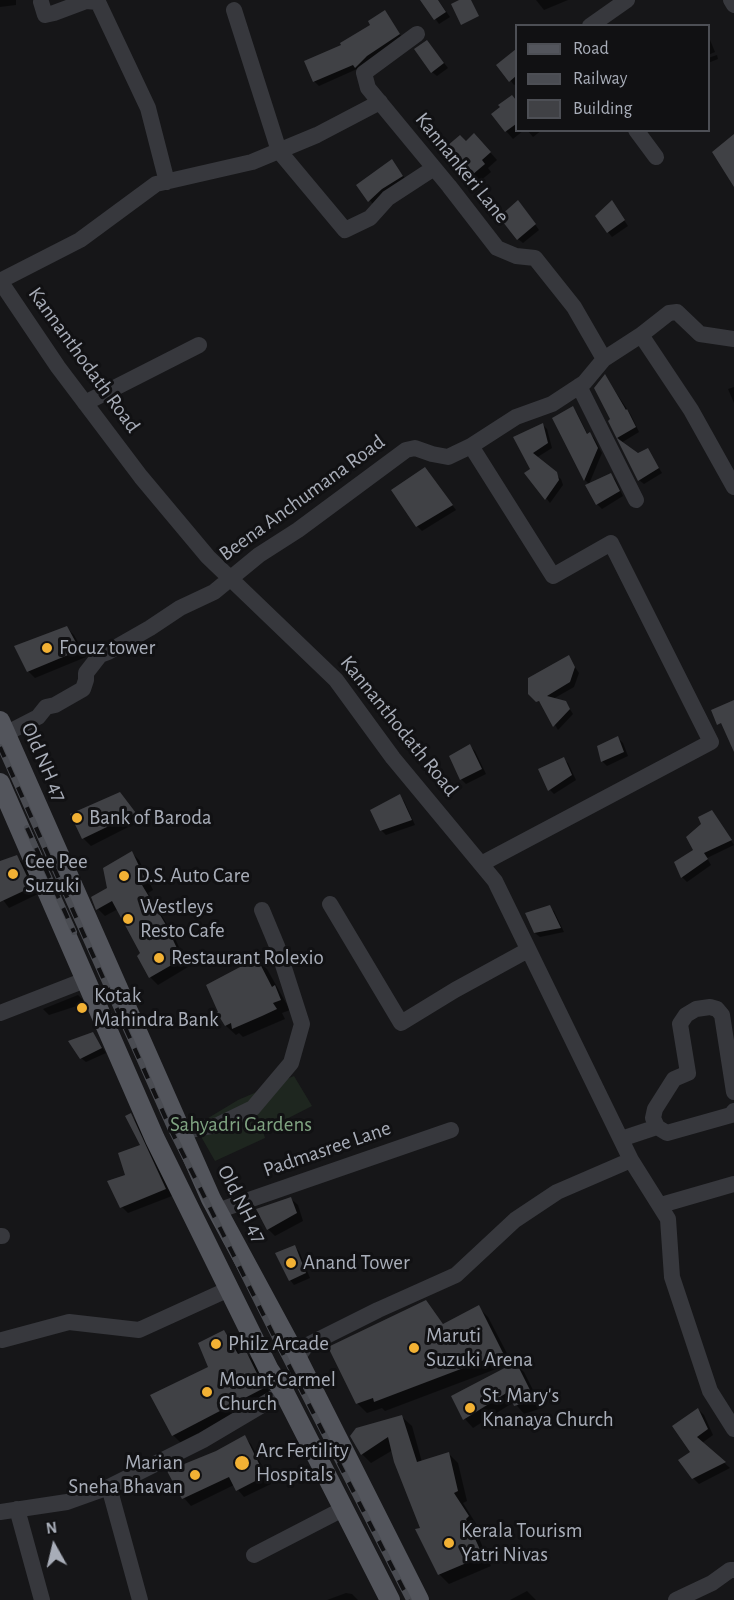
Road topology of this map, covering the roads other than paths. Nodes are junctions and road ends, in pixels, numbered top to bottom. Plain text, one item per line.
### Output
1 (627, 0) edge
2 (731, 0) edge
3 (41, 2) dead end
4 (734, 5) edge
5 (234, 10) dead end
6 (593, 24) edge
7 (417, 34) dead end
8 (380, 102) junction
9 (637, 132) edge
10 (279, 151) junction
11 (656, 157) dead end
12 (434, 168) junction
13 (167, 182) junction
14 (0, 281) edge
15 (641, 335) junction
16 (734, 339) edge
17 (199, 345) dead end
18 (604, 359) junction
19 (579, 386) junction
20 (85, 403) junction
21 (471, 446) junction
22 (734, 487) edge
23 (636, 500) dead end
24 (230, 578) junction
25 (3, 728) edge
26 (0, 783) edge
27 (481, 864) junction
28 (330, 904) dead end
29 (262, 910) dead end
30 (528, 950) junction
31 (86, 980) junction
32 (0, 1012) edge
33 (734, 1092) edge
34 (734, 1111) edge
35 (657, 1127) junction
36 (451, 1130) dead end
37 (180, 1132) junction
38 (621, 1139) junction
39 (631, 1160) junction
40 (734, 1184) edge
41 (214, 1205) junction
42 (661, 1206) junction
43 (189, 1208) junction
44 (229, 1289) junction
45 (2, 1340) dead end
46 (297, 1358) junction
47 (284, 1392) junction
48 (734, 1429) edge
49 (109, 1487) junction
50 (17, 1509) junction
51 (343, 1509) junction
52 (0, 1512) edge
53 (254, 1555) dead end
54 (734, 1570) edge
55 (42, 1600) edge
56 (140, 1600) edge
57 (390, 1600) edge
58 (419, 1600) edge
59 (676, 1600) edge

1 - 6 street
2 - 4 street
3 - 13 street
5 - 10 street
7 - 8 street, Kannankeri Lane
8 - 10 street
8 - 12 street, Kannankeri Lane
9 - 11 street
10 - 12 street
10 - 13 street
12 - 18 street, Kannankeri Lane
13 - 14 street
14 - 20 street, Kannanthodath Road
15 - 16 street, Beena Anchumana Road
15 - 18 street, Beena Anchumana Road
15 - 22 street
17 - 20 street
18 - 19 street, Beena Anchumana Road
19 - 21 street, Beena Anchumana Road
19 - 23 street
20 - 24 street, Kannanthodath Road
21 - 24 street, Beena Anchumana Road
21 - 27 street
24 - 25 street, Beena Anchumana Road
24 - 27 street, Kannanthodath Road
25 - 37 main road, Old NH 47
26 - 31 main road
27 - 30 street, Kannanthodath Road
28 - 30 street
29 - 37 street
30 - 38 street, Kannanthodath Road
31 - 32 street
31 - 43 main road
33 - 35 street
34 - 35 street
35 - 38 street
36 - 41 street, Padmasree Lane
37 - 41 main road, Old NH 47
38 - 39 street, Kannanthodath Road
39 - 42 street, Kannanthodath Road
39 - 46 street
40 - 42 street
41 - 43 main road
41 - 46 main road, Old NH 47
42 - 48 street, Kannanthodath Road
43 - 44 main road
44 - 45 street
44 - 47 main road
46 - 58 main road, Old NH 47
47 - 49 street
47 - 51 main road
49 - 50 street
49 - 56 street
50 - 52 street
50 - 55 street
51 - 53 street
51 - 57 main road
54 - 59 street

